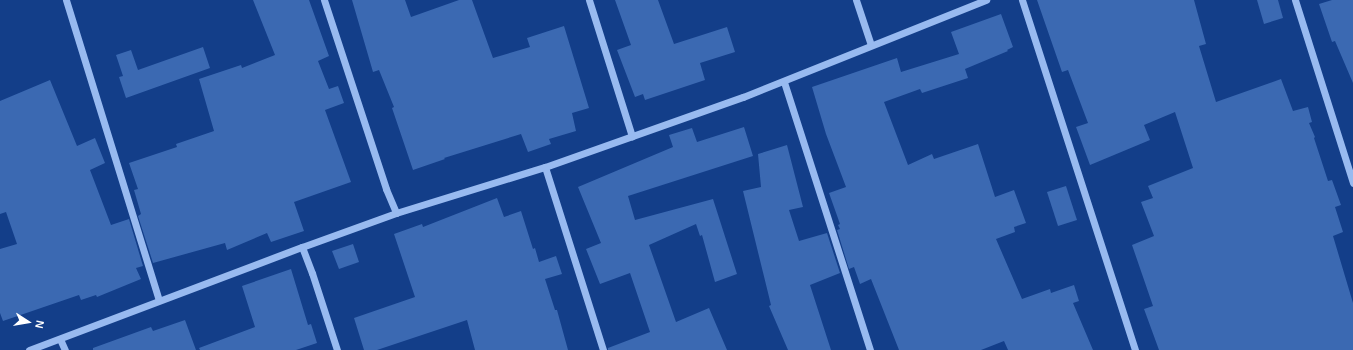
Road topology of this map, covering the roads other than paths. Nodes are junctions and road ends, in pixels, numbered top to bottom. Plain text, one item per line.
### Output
1 (66, 0) edge
2 (324, 0) edge
3 (589, 0) edge
4 (856, 0) edge
5 (986, 0) edge
6 (1022, 0) edge
7 (1295, 0) edge
8 (870, 45) junction
9 (784, 82) junction
10 (632, 136) junction
11 (545, 167) junction
12 (1353, 183) edge
13 (396, 213) junction
14 (302, 247) junction
15 (159, 300) junction
16 (60, 339) junction
17 (29, 350) edge
18 (65, 350) edge
19 (337, 350) edge
20 (603, 350) edge
21 (870, 350) edge
22 (1135, 350) edge

1 - 15 street
2 - 13 street
3 - 10 street
4 - 8 street
5 - 8 street
6 - 22 street
7 - 12 street
8 - 9 street
9 - 10 street
9 - 21 street
10 - 11 street
11 - 13 street
11 - 20 street
13 - 14 street
14 - 15 street
14 - 19 street
15 - 16 street
16 - 17 street
16 - 18 street

